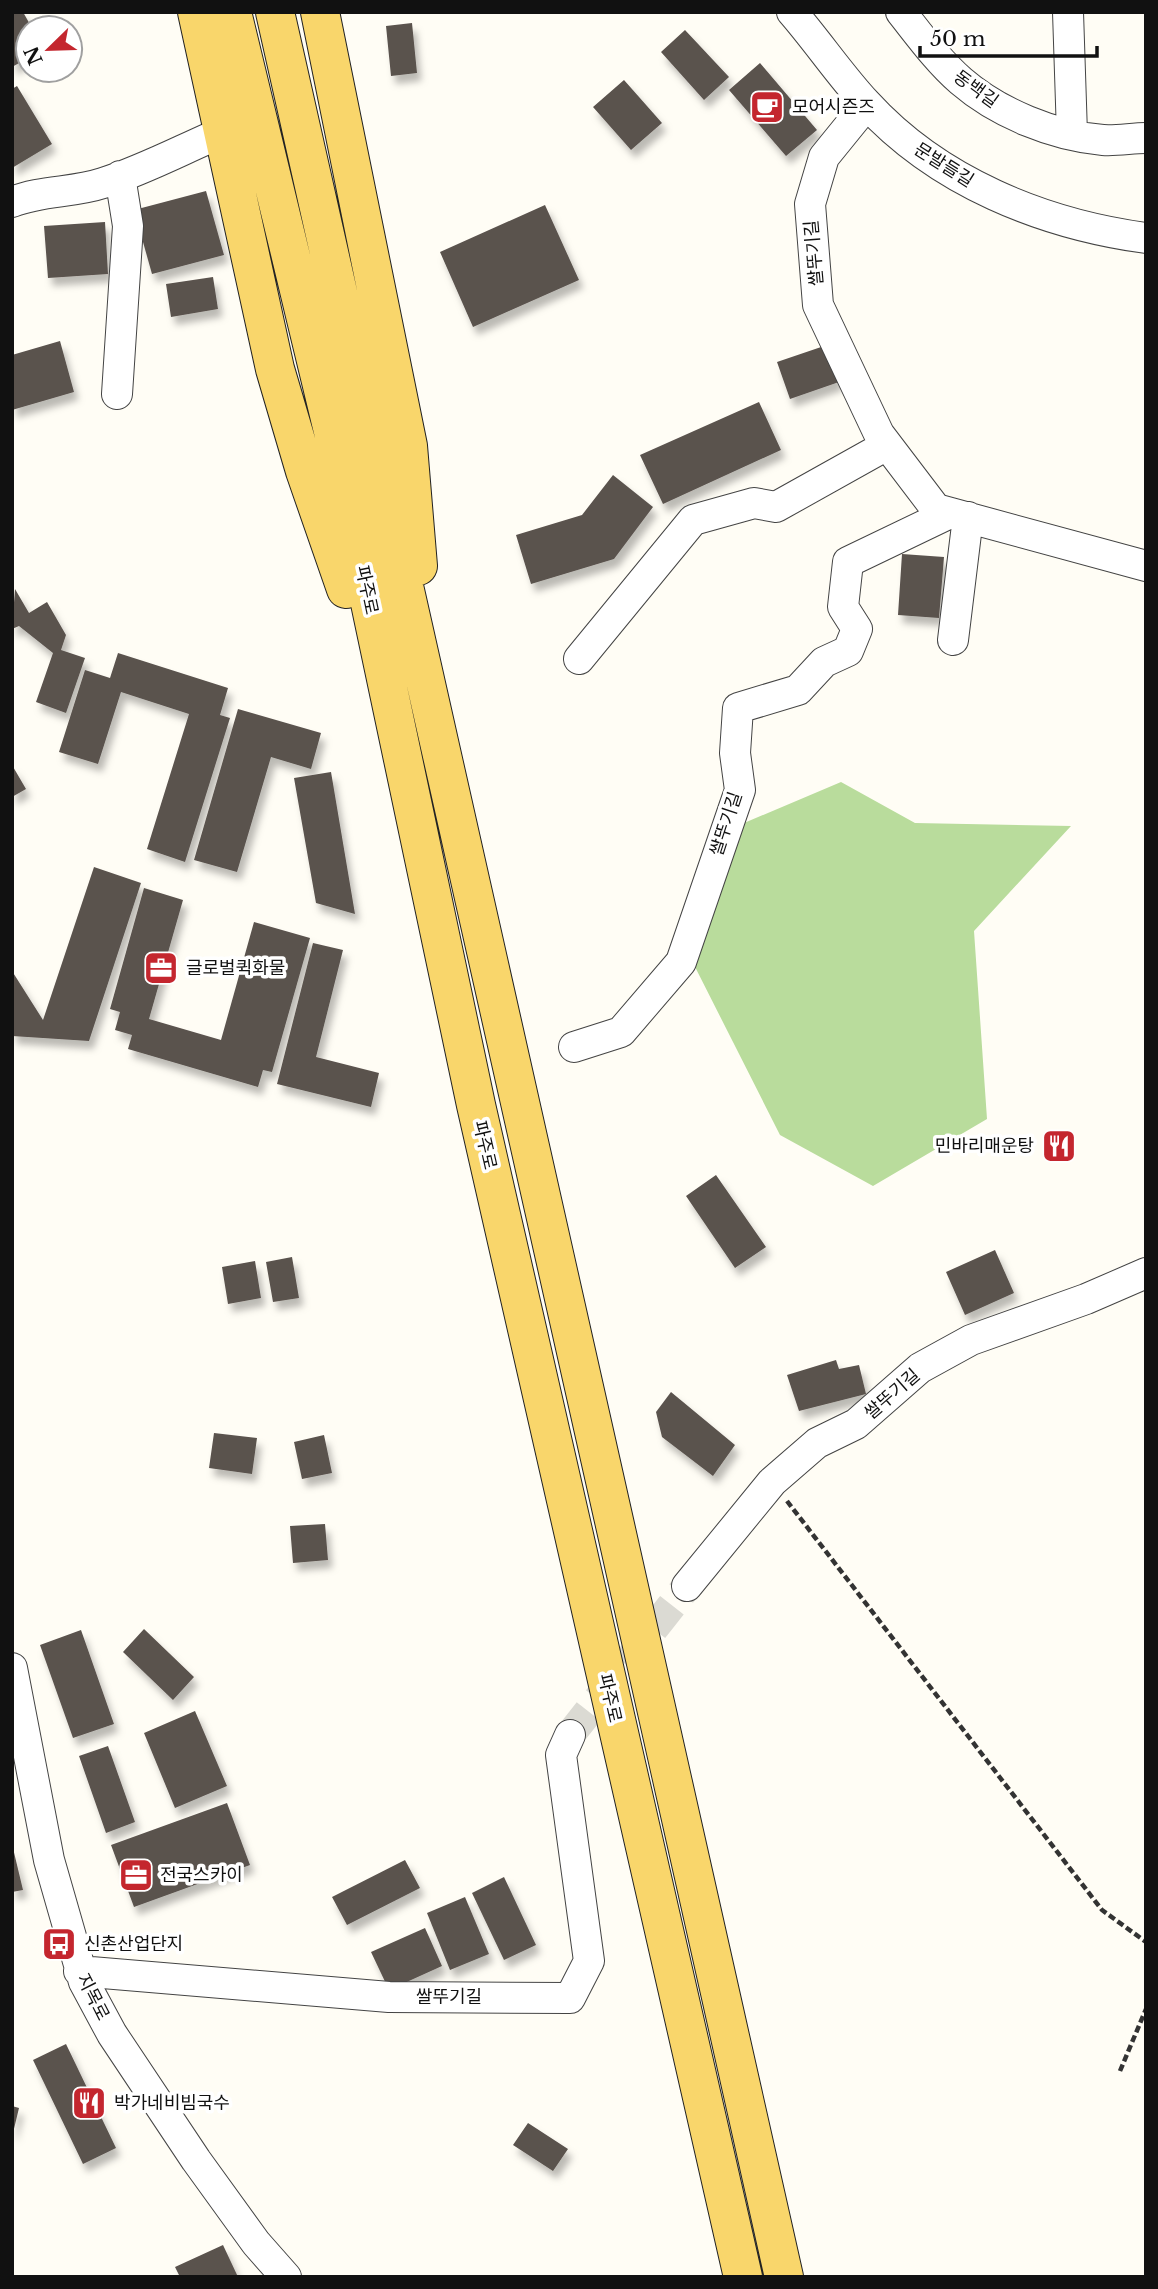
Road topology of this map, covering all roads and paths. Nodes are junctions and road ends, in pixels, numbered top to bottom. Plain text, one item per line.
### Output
1 (197, 12) edge
2 (232, 12) edge
3 (275, 12) edge
4 (320, 12) edge
5 (792, 12) edge
6 (901, 12) edge
7 (1068, 12) edge
8 (867, 104) junction
9 (223, 132) junction
10 (1072, 134) junction
11 (1146, 138) edge
12 (120, 176) junction
13 (12, 202) edge
14 (1146, 238) edge
15 (117, 394) dead end
16 (887, 445) junction
17 (959, 515) junction
18 (1146, 566) edge
19 (953, 640) dead end
20 (579, 659) dead end
21 (430, 700) junction
22 (397, 733) junction
23 (574, 1047) dead end
24 (1146, 1273) edge
25 (772, 1482) junction
26 (687, 1586) tunnel mouth
27 (12, 1668) edge
28 (565, 1745) tunnel mouth
29 (1146, 1941) edge
30 (79, 1971) junction
31 (1146, 2009) edge
32 (1121, 2071) dead end
33 (286, 2277) edge
34 (743, 2277) edge
35 (784, 2277) edge

1 - 9 main road
2 - 22 main road, 파주로
3 - 21 main road, 파주로
4 - 21 main road
5 - 8 street, 문발들길
6 - 10 street, 동백길
7 - 10 street
8 - 14 street, 문발들길
8 - 16 street, 쌀뚜기길
9 - 12 street
9 - 22 main road
10 - 11 street, 동백길
12 - 13 street
12 - 15 street
16 - 17 street, 쌀뚜기길
16 - 20 street
17 - 18 street, 쌀뚜기길
17 - 19 street
17 - 23 street, 쌀뚜기길
21 - 35 main road, 파주로
22 - 34 main road, 파주로
24 - 25 street, 쌀뚜기길
25 - 26 street, 쌀뚜기길
25 - 29 path
27 - 30 street, 지목로
28 - 30 street, 쌀뚜기길
30 - 33 street, 지목로
31 - 32 path

